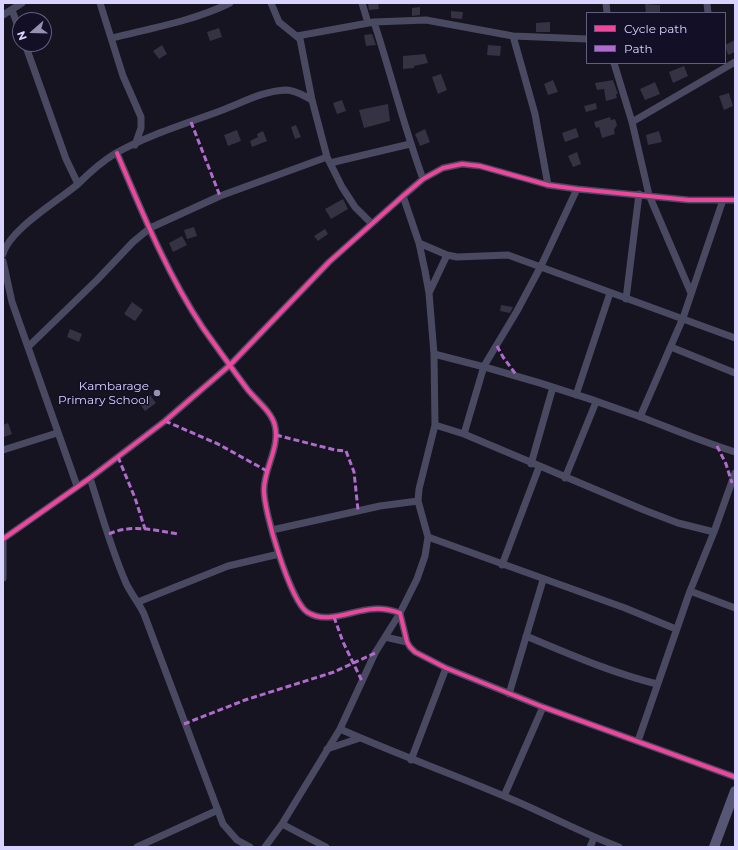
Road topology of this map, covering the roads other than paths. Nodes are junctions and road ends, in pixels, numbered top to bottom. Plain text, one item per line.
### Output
1 (100, 3) edge
2 (230, 3) edge
3 (271, 3) edge
4 (362, 3) edge
5 (16, 6) edge
6 (3, 15) edge
7 (371, 22) junction
8 (297, 36) junction
9 (514, 36) junction
10 (112, 38) junction
11 (586, 39) edge
12 (28, 52) edge
13 (735, 62) edge
14 (614, 64) edge
15 (718, 64) edge
16 (720, 71) junction
17 (312, 100) junction
18 (632, 122) junction
19 (410, 144) junction
20 (135, 145) junction
21 (117, 152) junction
22 (328, 160) junction
23 (423, 179) junction
24 (78, 184) junction
25 (548, 185) junction
26 (577, 189) junction
27 (639, 194) junction
28 (649, 195) junction
29 (403, 196) junction
30 (723, 200) junction
31 (735, 200) edge
32 (371, 223) junction
33 (150, 228) junction
34 (18, 233) junction
35 (3, 241) edge
36 (419, 243) junction
37 (3, 254) edge
38 (447, 256) junction
39 (3, 261) edge
40 (541, 266) junction
41 (429, 293) junction
42 (610, 293) junction
43 (691, 293) junction
44 (626, 299) junction
45 (683, 318) junction
46 (735, 338) edge
47 (28, 347) junction
48 (671, 347) junction
49 (434, 354) junction
50 (230, 365) junction
51 (484, 366) junction
52 (735, 373) edge
53 (553, 387) junction
54 (576, 395) junction
55 (596, 402) junction
56 (640, 417) junction
57 (435, 425) junction
58 (57, 433) junction
59 (464, 434) junction
60 (3, 450) edge
61 (735, 452) edge
62 (531, 464) junction
63 (539, 467) junction
64 (735, 473) edge
65 (90, 478) junction
66 (565, 478) junction
67 (77, 486) junction
68 (418, 501) junction
69 (272, 530) junction
70 (714, 532) junction
71 (428, 537) junction
72 (3, 539) edge
73 (279, 554) junction
74 (502, 565) junction
75 (3, 578) edge
76 (543, 580) junction
77 (690, 591) junction
78 (138, 602) junction
79 (735, 608) edge
80 (400, 613) junction
81 (676, 629) junction
82 (526, 636) junction
83 (385, 637) junction
84 (407, 642) junction
85 (446, 668) junction
86 (657, 684) junction
87 (509, 694) junction
88 (543, 707) junction
89 (340, 729) junction
90 (360, 738) junction
91 (638, 741) junction
92 (327, 749) junction
93 (411, 760) junction
94 (735, 777) edge
95 (735, 791) edge
96 (504, 796) junction
97 (218, 810) junction
98 (282, 824) junction
99 (594, 838) junction
100 (137, 847) edge
101 (250, 847) edge
102 (265, 847) edge
103 (326, 847) edge
104 (590, 847) edge
105 (619, 847) edge
106 (714, 847) edge

1 - 10 street
2 - 10 street
3 - 8 street
4 - 7 street
5 - 6 street
7 - 8 street
7 - 9 street
7 - 19 street
8 - 17 street
9 - 11 street
9 - 25 street
10 - 20 street
12 - 24 street
13 - 16 street
14 - 18 street
15 - 16 street
16 - 18 street
17 - 20 street
17 - 22 street
18 - 28 street
19 - 22 street
19 - 23 street
20 - 21 street
21 - 24 street
21 - 33 street
22 - 32 street
22 - 33 street
23 - 25 street
23 - 29 street
24 - 34 street
25 - 26 street
26 - 27 street
26 - 40 street
27 - 28 street
27 - 44 street
28 - 30 street
28 - 43 street
29 - 32 street
29 - 36 street
30 - 31 street
30 - 43 street
32 - 50 street
33 - 47 street
33 - 50 street
34 - 35 street
34 - 37 street
36 - 38 street
36 - 41 street
38 - 40 street
38 - 41 street
39 - 47 street
40 - 42 street
40 - 51 street
41 - 49 street
42 - 44 street
42 - 54 street
43 - 45 street
44 - 45 street
45 - 46 street
45 - 48 street
47 - 58 street
48 - 52 street
48 - 56 street
49 - 51 street
49 - 57 street
50 - 65 street
50 - 69 street
51 - 53 street
51 - 59 street
53 - 54 street
53 - 62 street
54 - 55 street
55 - 56 street
55 - 66 street
56 - 61 street
57 - 59 street
57 - 68 street
58 - 60 street
58 - 67 street
59 - 62 street
62 - 63 street
63 - 66 street
63 - 74 street
64 - 70 street
65 - 67 street
65 - 78 street
66 - 70 street
67 - 72 street
68 - 69 street
68 - 71 street
69 - 73 street
70 - 77 street
71 - 74 street
71 - 80 street
72 - 75 street
73 - 78 street
73 - 80 street
74 - 76 street
76 - 81 street
76 - 82 street
77 - 79 street
77 - 81 street
78 - 97 street
80 - 83 street
80 - 84 street
81 - 86 street
82 - 86 street
82 - 87 street
83 - 84 street
83 - 89 street
84 - 85 street
85 - 87 street
85 - 93 street
86 - 91 street
87 - 88 street
88 - 91 street
88 - 96 street
89 - 90 street
89 - 92 street
90 - 92 street
90 - 93 street
91 - 94 street
92 - 98 street
93 - 96 street
95 - 106 street
96 - 99 street
97 - 100 street
97 - 101 street
98 - 102 street
98 - 103 street
99 - 104 street
99 - 105 street

